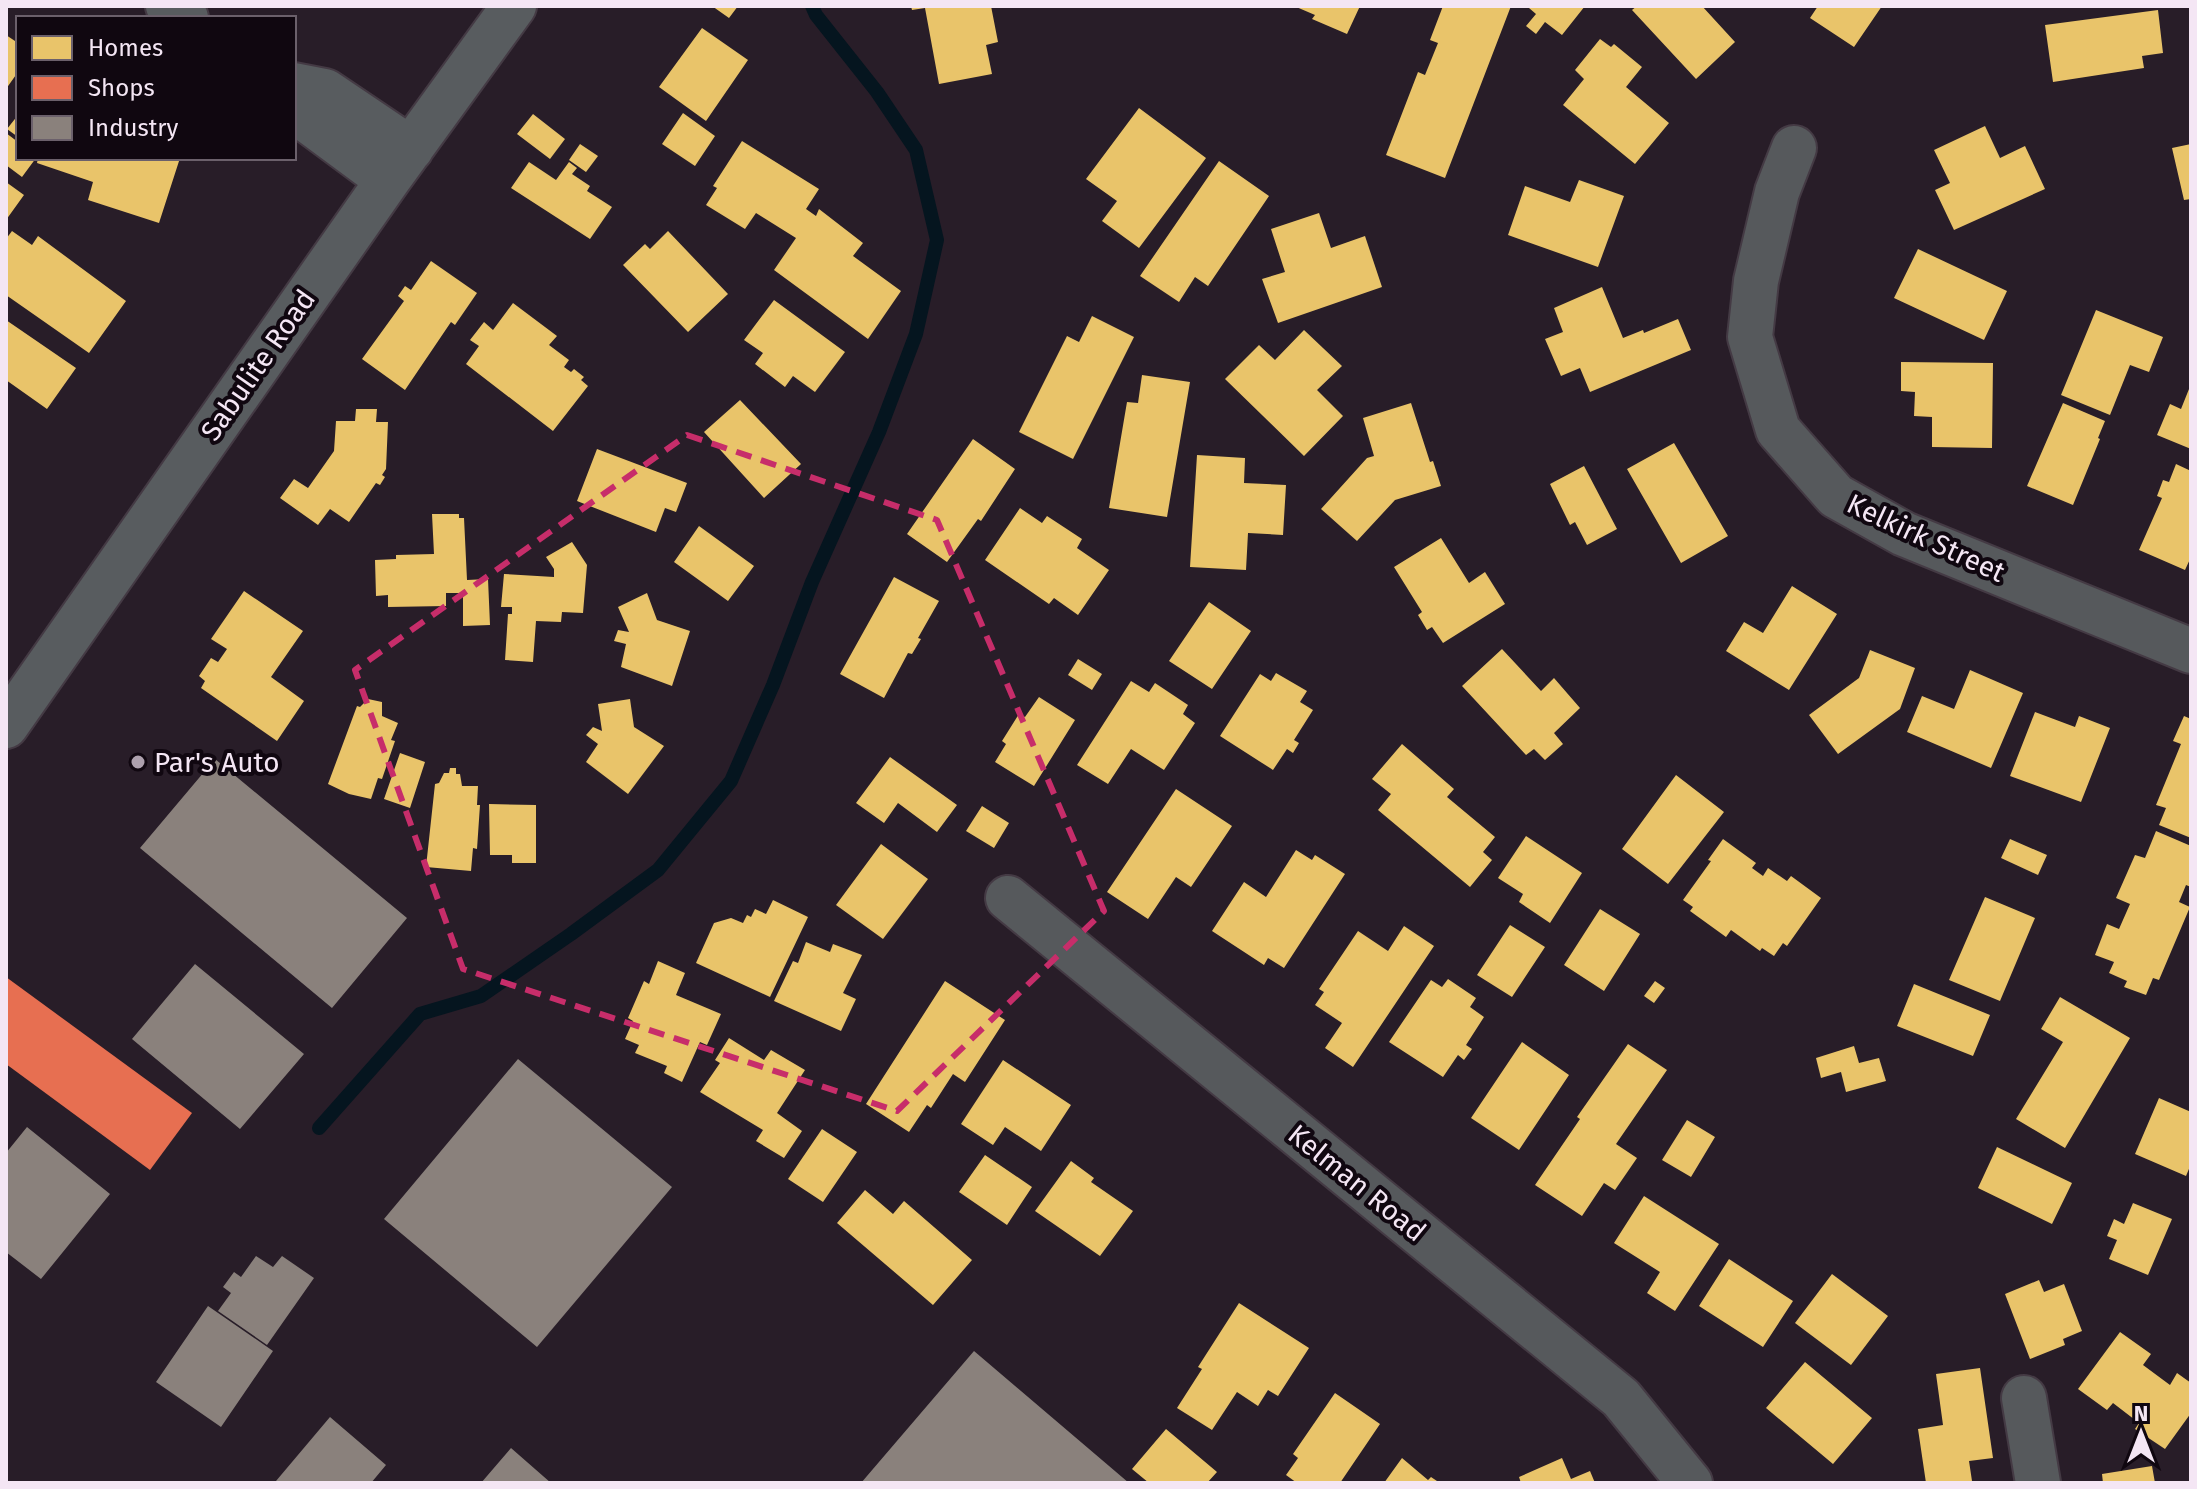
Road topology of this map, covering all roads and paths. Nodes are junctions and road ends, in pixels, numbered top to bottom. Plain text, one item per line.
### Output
1 (514, 6) edge
2 (296, 85) edge
3 (296, 102) edge
4 (1794, 148) dead end
5 (400, 165) junction
6 (2191, 651) edge
7 (6, 726) edge
8 (1008, 898) dead end
9 (2024, 1398) dead end
10 (1690, 1483) edge
11 (2038, 1483) edge

1 - 5 street, Sabulite Road
2 - 5 street
3 - 5 street
4 - 6 street, Kelkirk Street
5 - 7 street, Sabulite Road
8 - 10 street, Kelman Road
9 - 11 street

